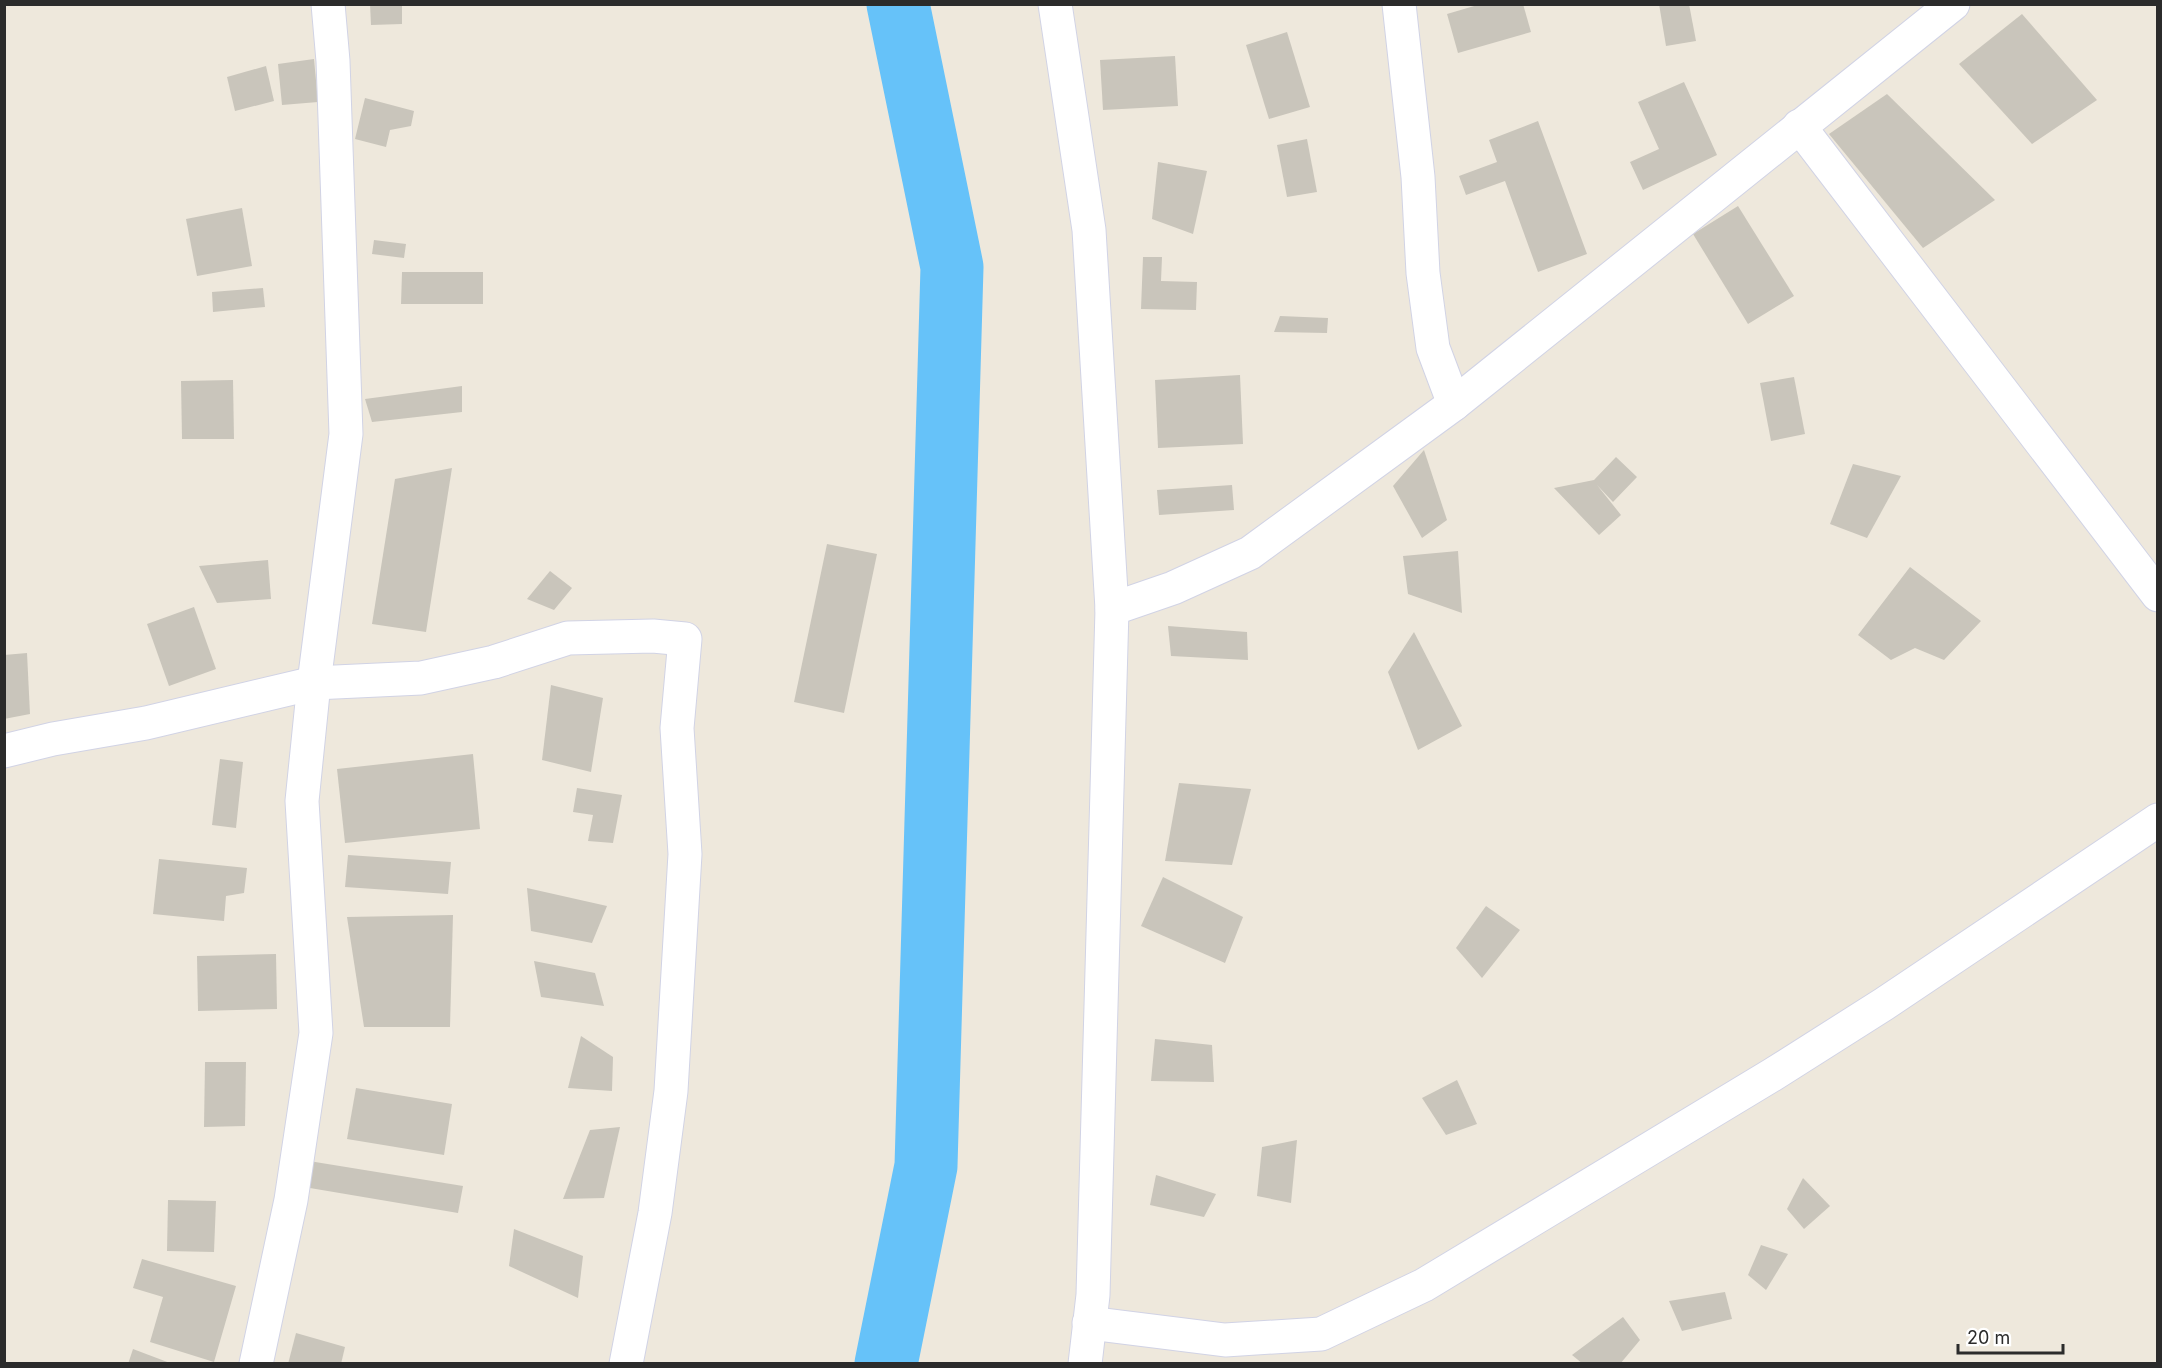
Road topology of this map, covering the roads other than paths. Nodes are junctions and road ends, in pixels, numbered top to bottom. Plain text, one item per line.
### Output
1 (328, 4) edge
2 (1055, 4) edge
3 (1400, 4) edge
4 (1953, 4) edge
5 (1799, 126) junction
6 (1454, 404) junction
7 (2157, 595) edge
8 (1112, 609) junction
9 (314, 682) junction
10 (4, 751) edge
11 (2157, 820) edge
12 (1089, 1323) junction
13 (256, 1364) edge
14 (626, 1364) edge
15 (1085, 1364) edge

1 - 9 street
2 - 8 street
3 - 6 street
4 - 5 street
5 - 6 street
5 - 7 street
6 - 8 street
8 - 12 street
9 - 10 street
9 - 13 street
9 - 14 street
11 - 12 street
12 - 15 street

